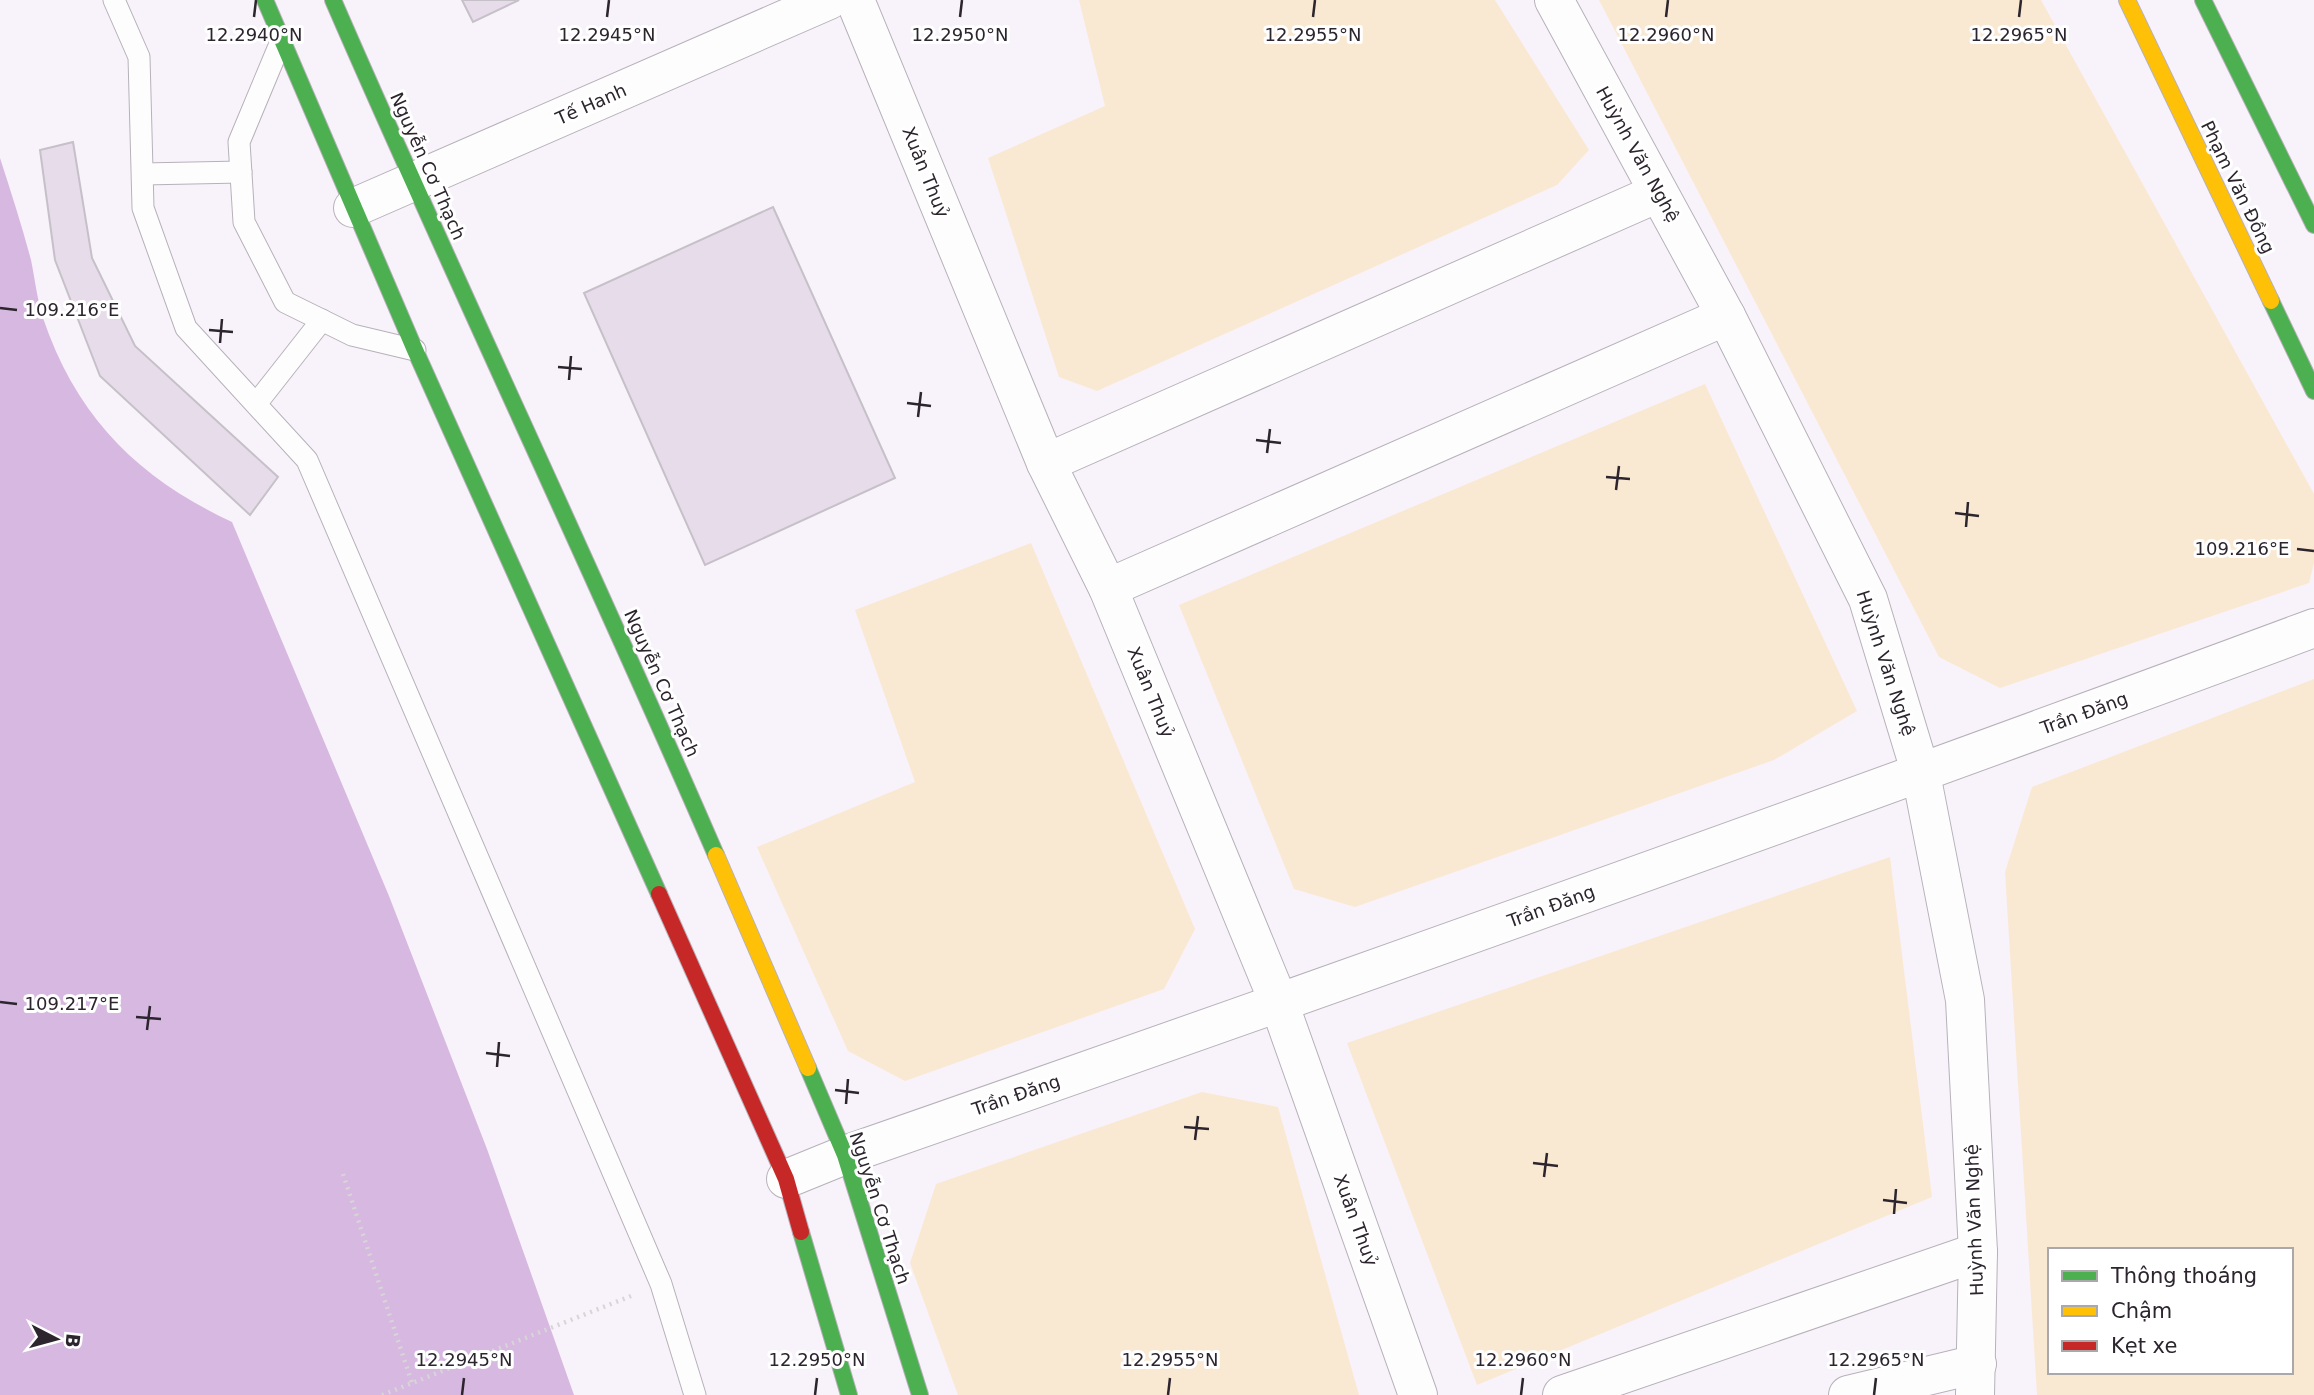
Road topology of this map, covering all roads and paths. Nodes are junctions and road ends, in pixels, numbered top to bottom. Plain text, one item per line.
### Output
1 (114, 0) edge
2 (265, 0) edge
3 (333, 0) edge
4 (829, 0) edge
5 (855, 0) edge
6 (1554, 0) edge
7 (2127, 0) edge
8 (2203, 0) edge
9 (282, 38) junction
10 (241, 172) junction
11 (143, 174) junction
12 (412, 182) junction
13 (1658, 193) junction
14 (353, 208) junction
15 (2314, 225) edge
16 (1726, 316) junction
17 (322, 320) junction
18 (415, 350) junction
19 (2314, 391) edge
20 (256, 404) junction
21 (1046, 463) junction
22 (1108, 587) junction
23 (2314, 628) edge
24 (1921, 774) junction
25 (1279, 1003) junction
26 (845, 1155) junction
27 (343, 1174) dead end
28 (786, 1180) junction
29 (1978, 1252) junction
30 (661, 1284) junction
31 (1976, 1380) edge
32 (412, 1383) junction
33 (382, 1395) edge
34 (695, 1395) edge
35 (849, 1395) edge
36 (920, 1395) edge
37 (1418, 1395) edge
38 (1562, 1395) edge
39 (1848, 1395) edge

1 - 11 lane
2 - 9 street
3 - 12 street, Nguyễn Cơ Thạch
4 - 12 street, Tế Hanh
5 - 21 street, Xuân Thuỷ
6 - 13 street, Huỳnh Văn Nghệ
7 - 19 street, Phạm Văn Đồng
8 - 15 street
9 - 10 lane
9 - 14 street
10 - 11 lane
10 - 17 lane
11 - 20 lane
12 - 14 street, Tế Hanh
12 - 26 street, Nguyễn Cơ Thạch
13 - 16 street, Huỳnh Văn Nghệ
13 - 21 street
14 - 18 street
16 - 22 street
16 - 24 street, Huỳnh Văn Nghệ
17 - 18 lane
17 - 20 lane
18 - 28 street
20 - 30 lane
21 - 22 street, Xuân Thuỷ
22 - 25 street, Xuân Thuỷ
23 - 24 street, Trần Đăng
24 - 25 street, Trần Đăng
24 - 29 street, Huỳnh Văn Nghệ
25 - 26 street, Trần Đăng
25 - 37 street, Xuân Thuỷ
26 - 28 street, Trần Đăng
26 - 36 street, Nguyễn Cơ Thạch
27 - 32 path
28 - 35 street
29 - 31 street, Huỳnh Văn Nghệ
29 - 38 street
30 - 32 path
30 - 34 lane
31 - 39 street
32 - 33 path

